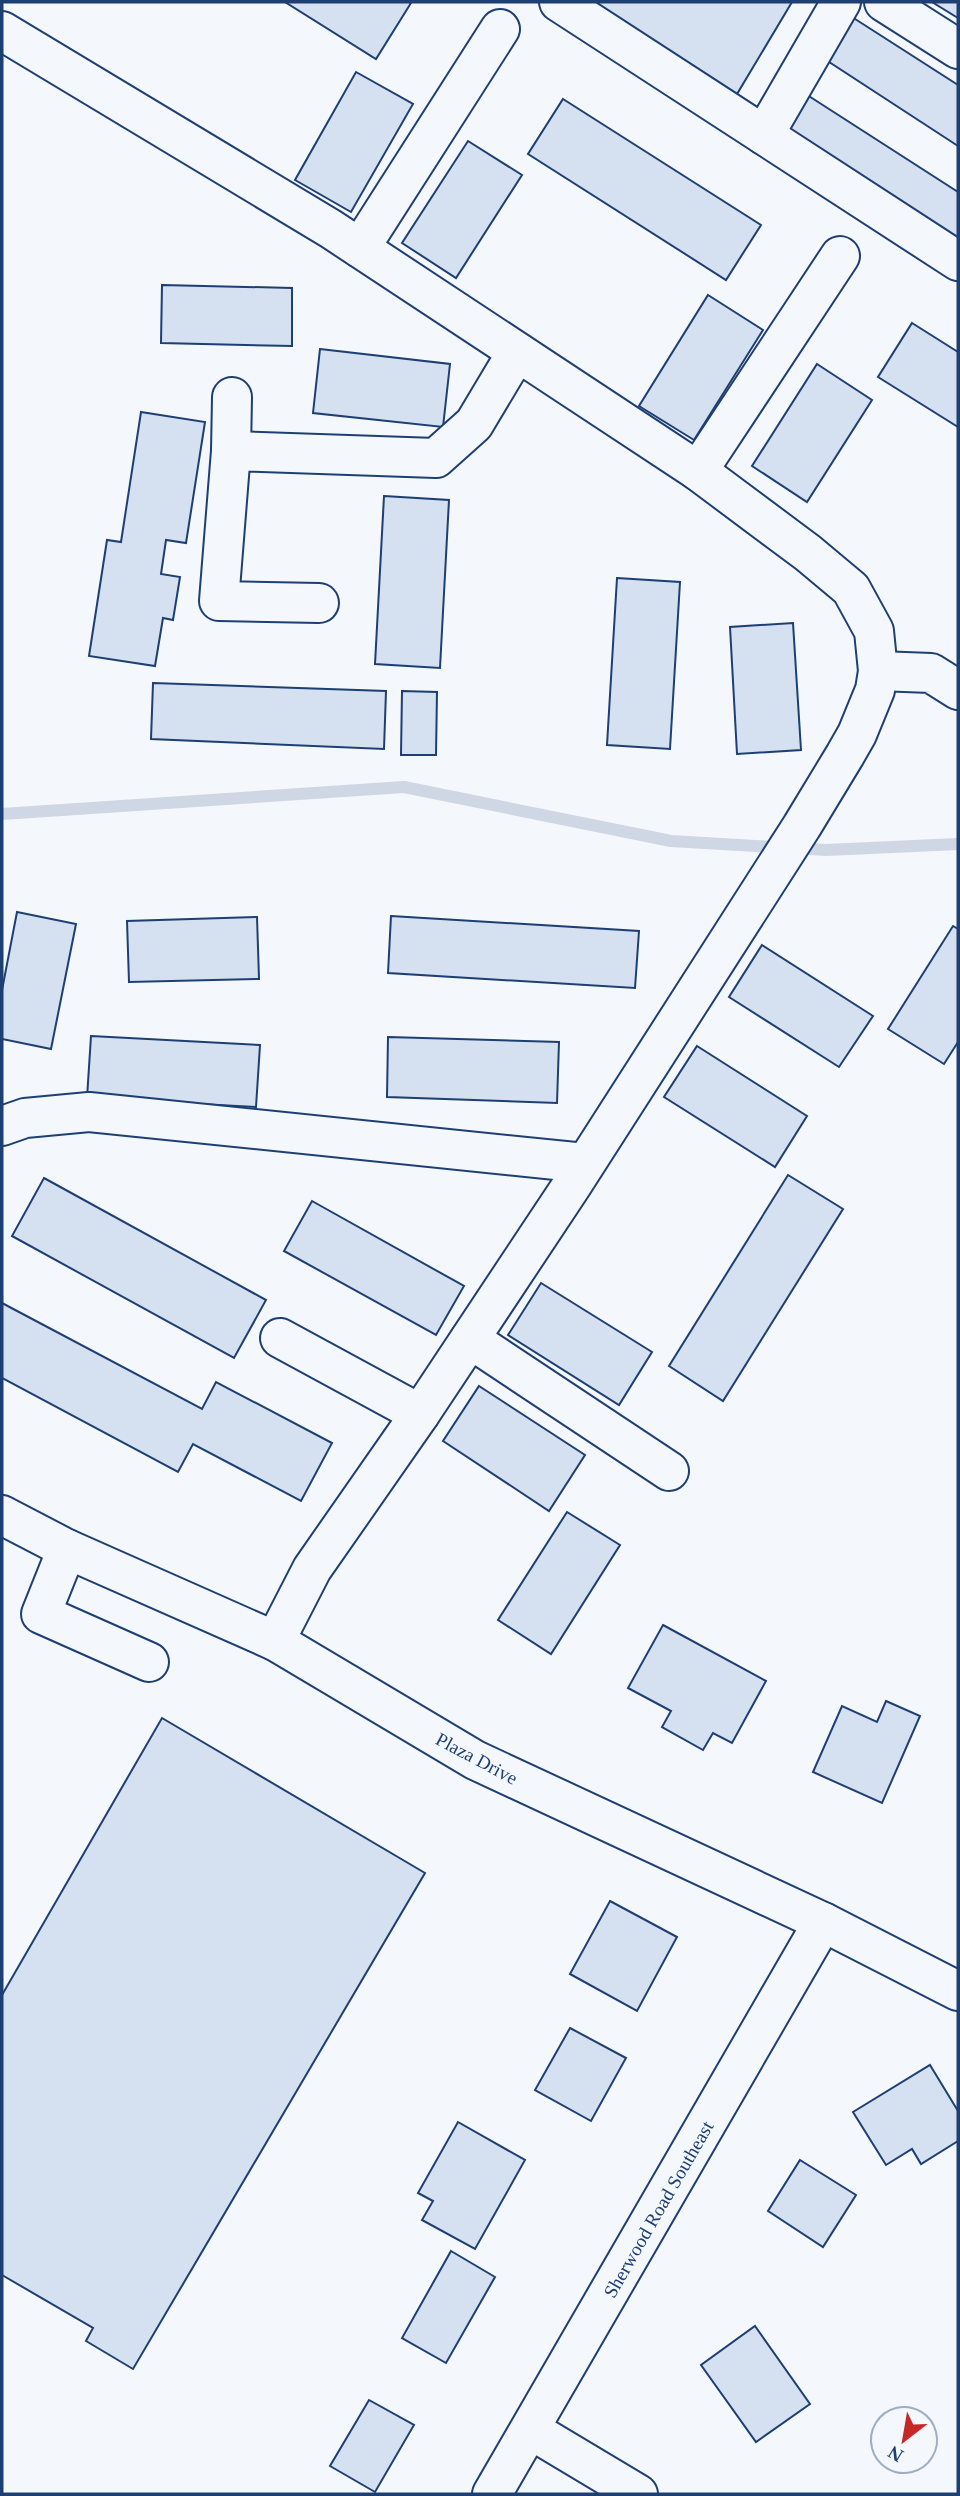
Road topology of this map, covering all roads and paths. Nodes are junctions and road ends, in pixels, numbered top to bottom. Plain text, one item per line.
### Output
1 (559, 2) edge
2 (841, 2) edge
3 (884, 2) edge
4 (500, 29) dead end
5 (2, 31) edge
6 (958, 49) edge
7 (764, 135) junction
8 (360, 248) junction
9 (840, 256) dead end
10 (958, 261) edge
11 (517, 352) junction
12 (232, 397) dead end
13 (231, 451) junction
14 (698, 471) junction
15 (319, 603) dead end
16 (878, 671) junction
17 (958, 690) edge
18 (2, 1126) edge
19 (585, 1163) junction
20 (280, 1338) dead end
21 (470, 1339) junction
22 (420, 1414) junction
23 (669, 1471) dead end
24 (2, 1516) edge
25 (67, 1549) junction
26 (275, 1640) junction
27 (149, 1662) dead end
28 (823, 1922) junction
29 (958, 1991) edge
30 (531, 2430) junction
31 (492, 2494) edge
32 (638, 2494) edge

1 - 7 street
2 - 7 street
3 - 6 street
4 - 8 street
5 - 8 street
7 - 10 street
8 - 11 street
9 - 14 street
11 - 13 street
11 - 14 street
12 - 13 street
13 - 15 street
14 - 16 street
16 - 17 street
16 - 19 street
18 - 19 street
19 - 21 street
20 - 22 street
21 - 22 street
21 - 23 street
22 - 26 street
24 - 25 street, Plaza Drive
25 - 26 street, Plaza Drive
25 - 27 street
26 - 28 street, Plaza Drive
28 - 29 street, Plaza Drive
28 - 30 street, Sherwood Road Southeast
30 - 31 street, Sherwood Road Southeast
30 - 32 street

